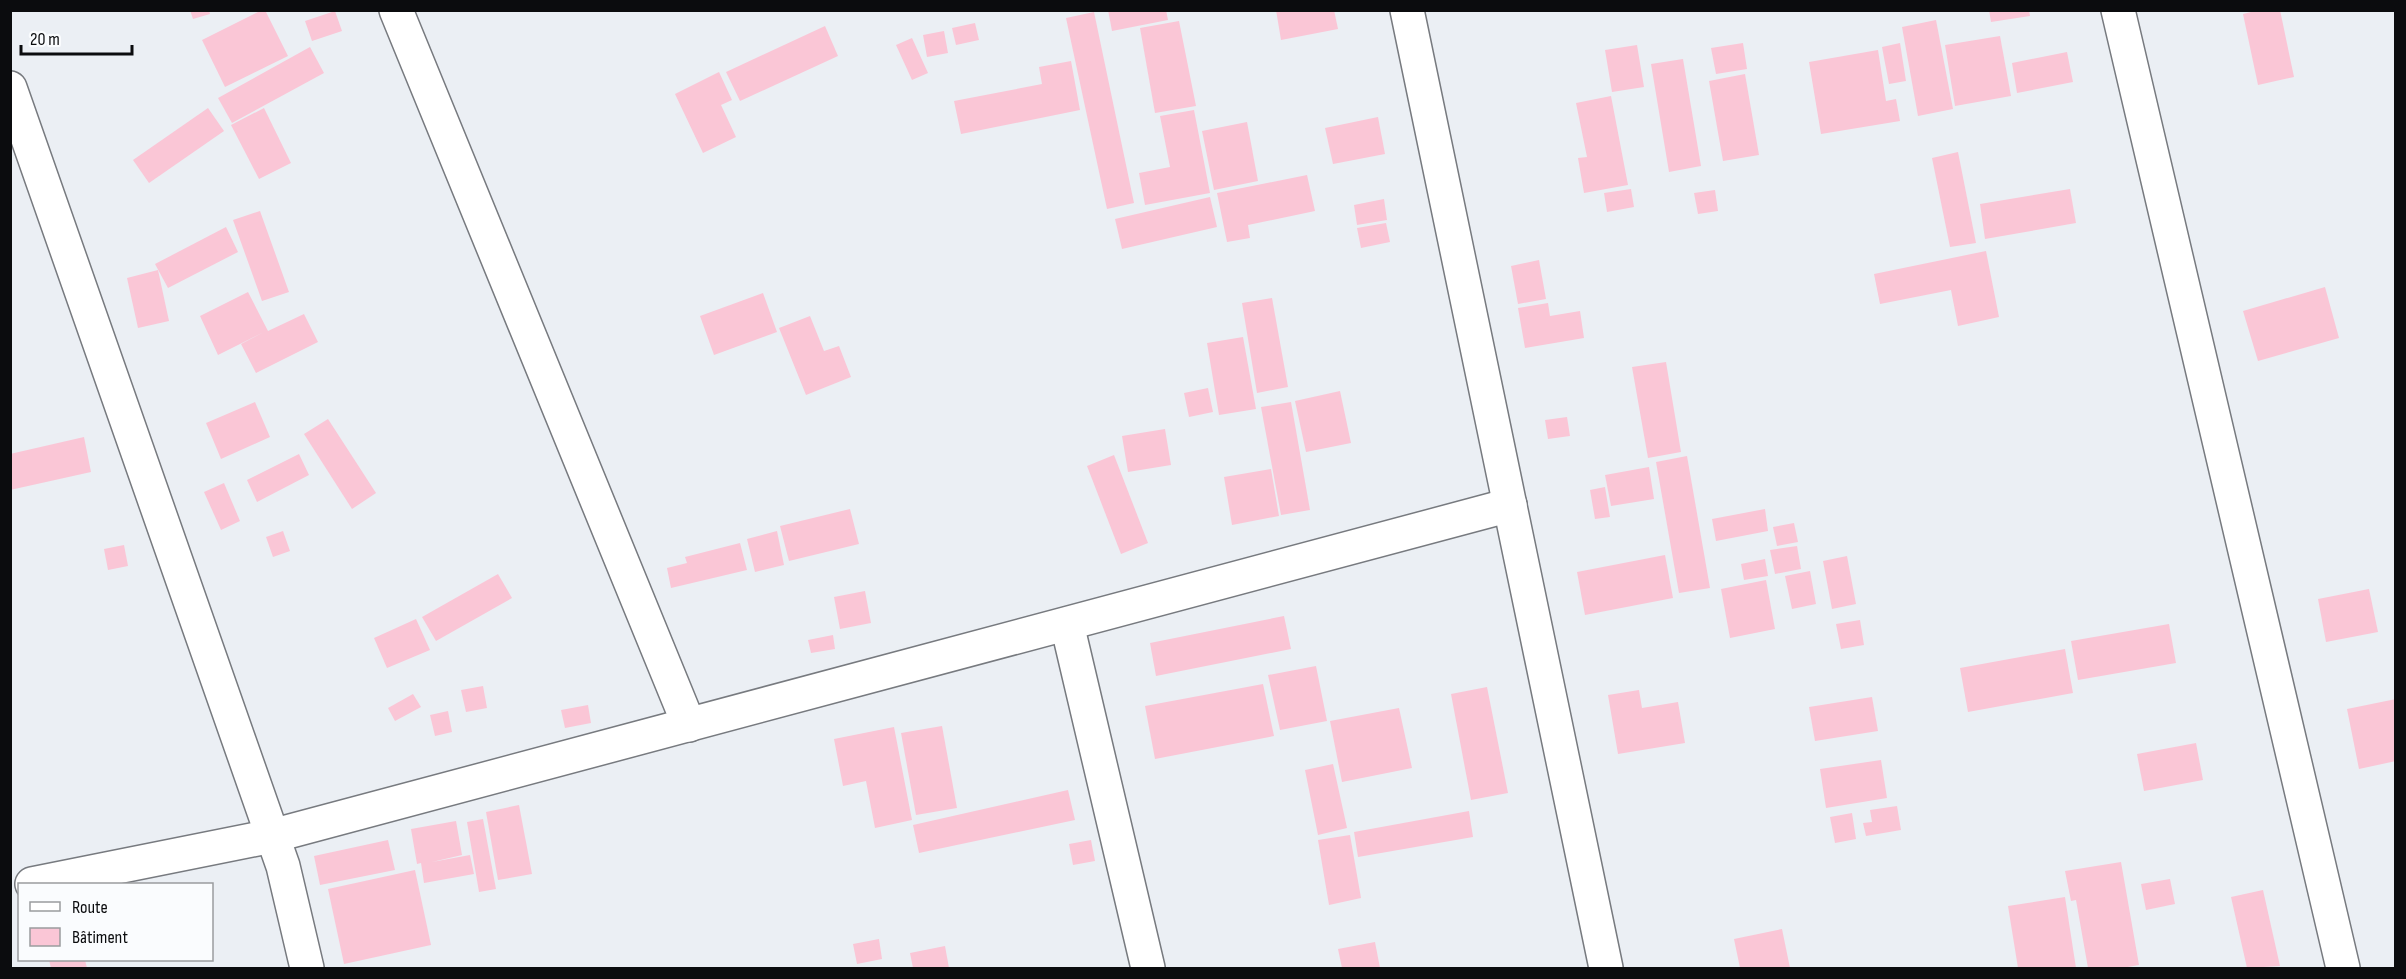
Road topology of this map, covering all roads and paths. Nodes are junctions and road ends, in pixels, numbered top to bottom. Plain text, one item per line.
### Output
1 (396, 10) edge
2 (1407, 10) edge
3 (2118, 10) edge
4 (10, 88) edge
5 (1510, 506) junction
6 (1068, 624) junction
7 (689, 725) junction
8 (272, 836) junction
9 (42, 883) edge
10 (307, 969) edge
11 (1148, 969) edge
12 (1606, 969) edge
13 (2343, 969) edge

1 - 7 street
2 - 5 street
3 - 13 street
4 - 8 street
5 - 6 street
5 - 12 street
6 - 7 street
6 - 11 street
7 - 8 street
8 - 9 street
8 - 10 street

